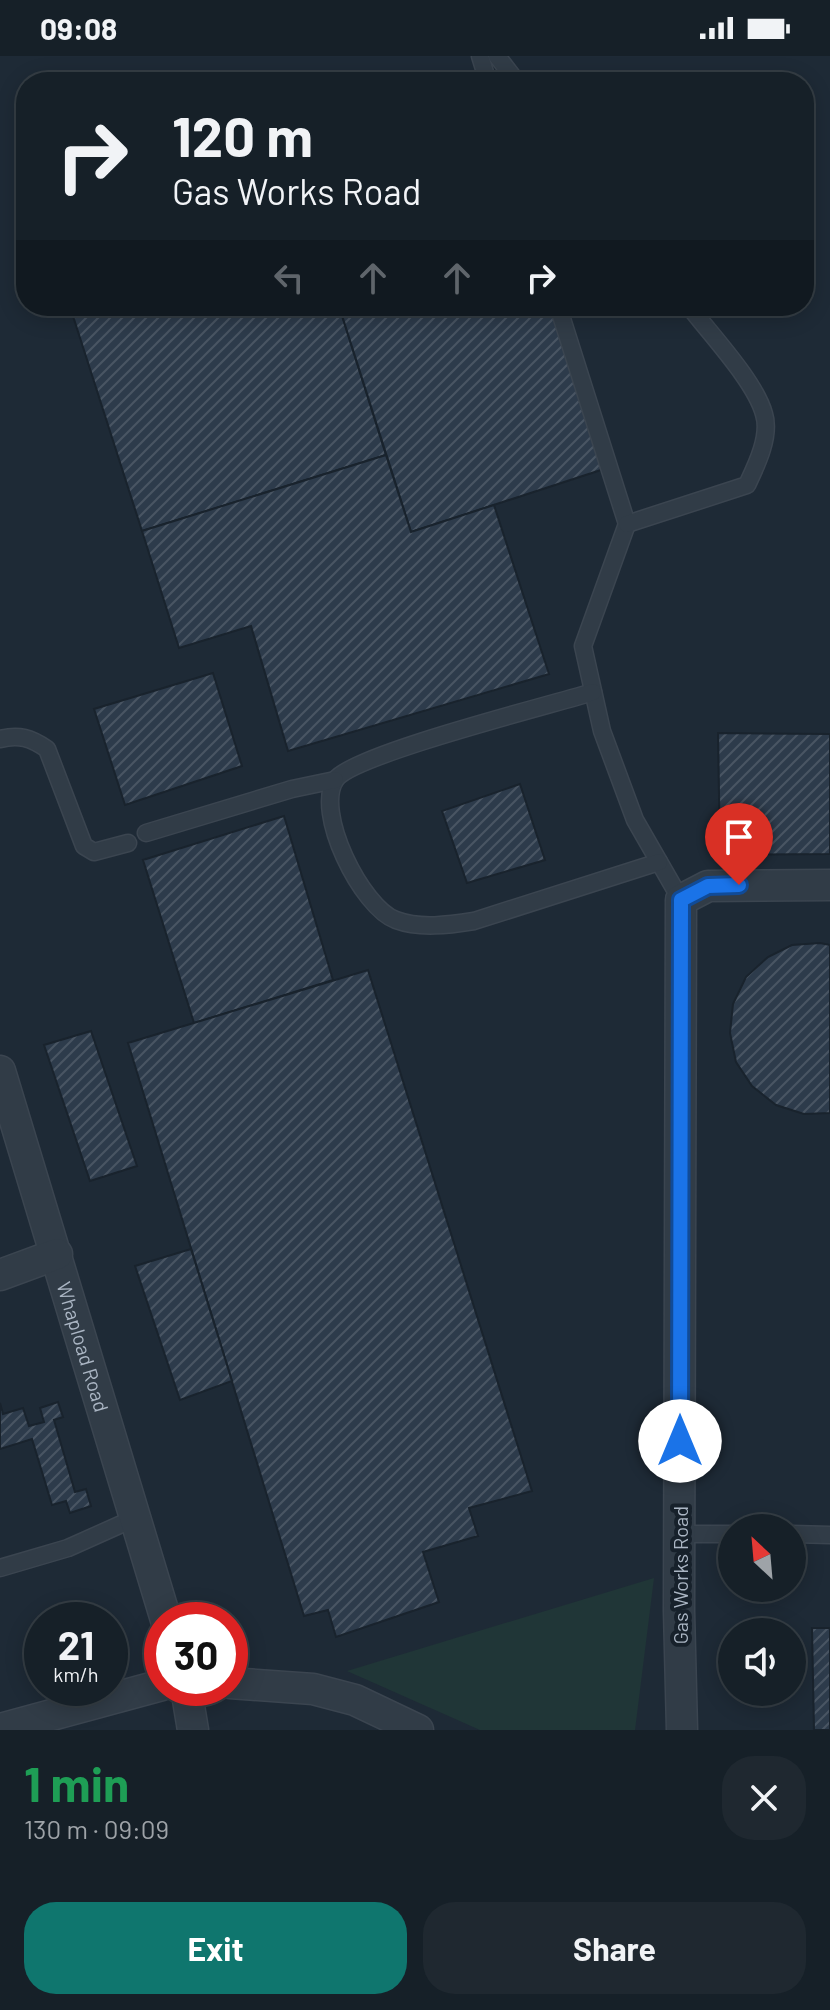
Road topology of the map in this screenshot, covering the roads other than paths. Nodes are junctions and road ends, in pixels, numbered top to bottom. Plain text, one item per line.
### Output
1 (497, 56) edge
2 (509, 72) edge
3 (561, 316) edge
4 (697, 316) edge
5 (627, 524) junction
6 (593, 692) junction
7 (0, 739) edge
8 (335, 780) junction
9 (146, 833) dead end
10 (128, 843) dead end
11 (659, 862) junction
12 (830, 885) edge
13 (681, 900) junction
14 (0, 1071) edge
15 (57, 1254) junction
16 (0, 1275) edge
17 (135, 1518) junction
18 (679, 1534) junction
19 (718, 1534) edge
20 (806, 1534) edge
21 (830, 1535) edge
22 (0, 1568) edge
23 (161, 1602) edge
24 (248, 1684) edge
25 (144, 1690) edge
26 (189, 1706) edge
27 (0, 1729) edge
28 (193, 1730) edge
29 (418, 1730) edge
30 (682, 1730) edge

1 - 2 lane
3 - 5 lane
4 - 5 lane
5 - 6 lane
6 - 8 lane
6 - 11 lane
7 - 10 lane
8 - 9 lane
8 - 11 lane
11 - 13 lane
12 - 13 street
13 - 18 street, Gas Works Road
14 - 15 street, Whapload Road
15 - 16 street
15 - 17 street, Whapload Road
17 - 22 lane
17 - 23 street, Whapload Road
18 - 19 lane
18 - 30 street, Gas Works Road
20 - 21 lane
24 - 29 street
25 - 27 street
26 - 28 street

